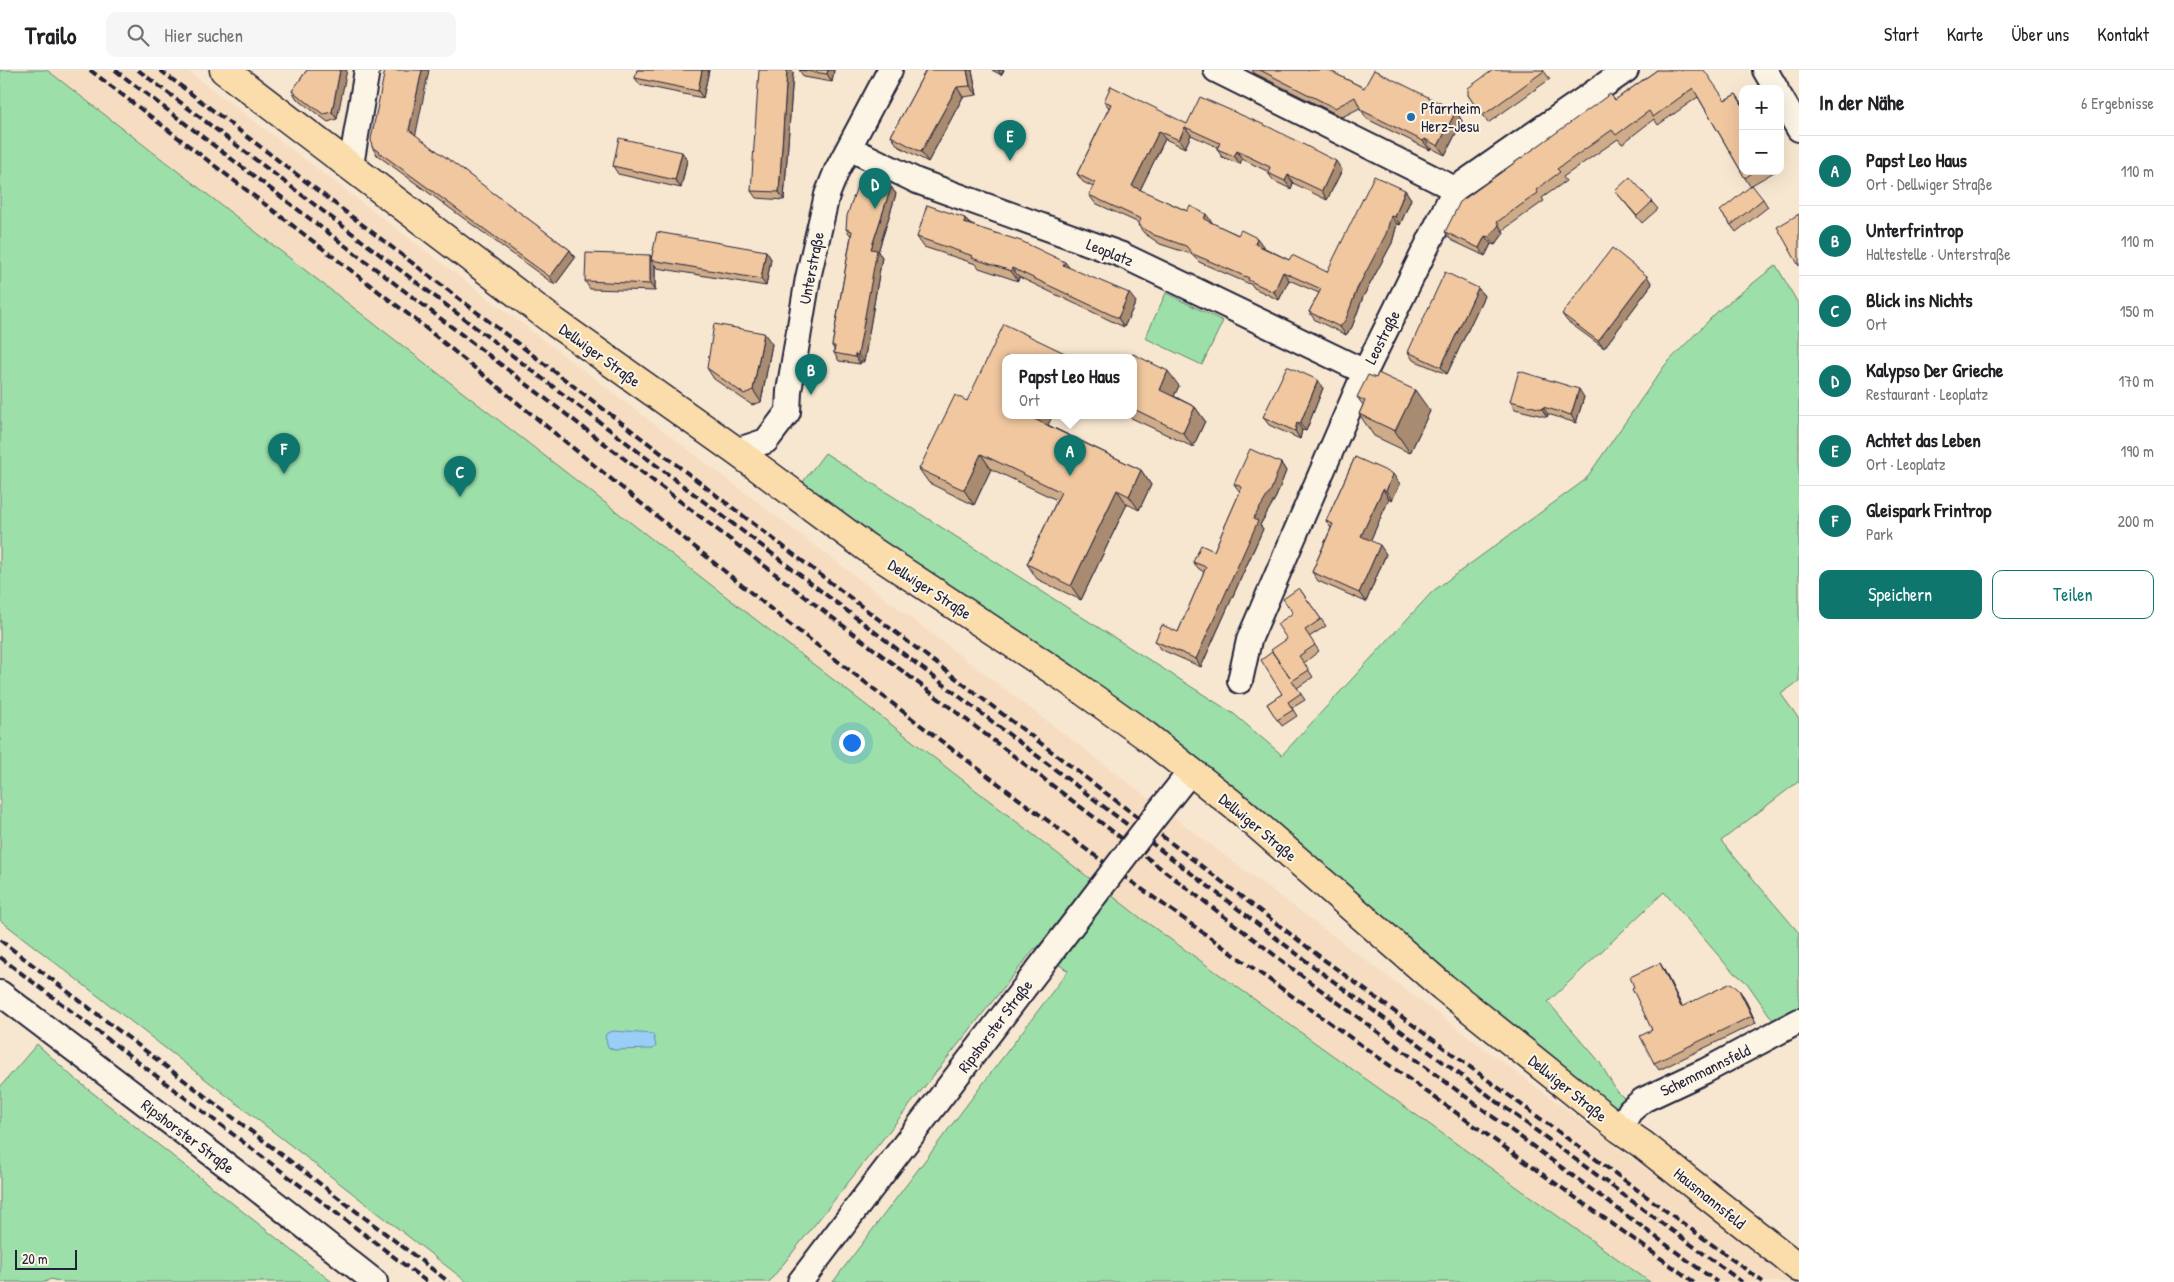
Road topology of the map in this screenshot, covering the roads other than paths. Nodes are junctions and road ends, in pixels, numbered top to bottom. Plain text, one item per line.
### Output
1 (224, 70) edge
2 (367, 70) edge
3 (890, 70) edge
4 (1216, 70) edge
5 (1626, 70) edge
6 (1764, 70) edge
7 (1773, 85) edge
8 (1784, 104) edge
9 (1799, 129) edge
10 (848, 148) junction
11 (350, 165) junction
12 (1455, 189) junction
13 (1365, 372) junction
14 (736, 451) junction
15 (1240, 681) dead end
16 (1191, 770) junction
17 (0, 993) edge
18 (1799, 1021) edge
19 (1620, 1129) junction
20 (1799, 1268) edge
21 (374, 1282) edge
22 (800, 1282) edge

1 - 11 main road, Dellwiger Straße
2 - 11 street
3 - 10 street, Unterstraße
4 - 12 street
5 - 12 street, Leostraße
6 - 7 street
8 - 9 street
10 - 13 street, Leoplatz
10 - 14 street, Unterstraße
11 - 14 main road, Dellwiger Straße
12 - 13 street, Leostraße
13 - 15 street, Leostraße
14 - 16 main road, Dellwiger Straße
16 - 19 main road, Dellwiger Straße
16 - 22 street, Ripshorster Straße, bridge
17 - 21 street, Ripshorster Straße
18 - 19 street, Schemmannsfeld
19 - 20 main road, Hausmannsfeld

